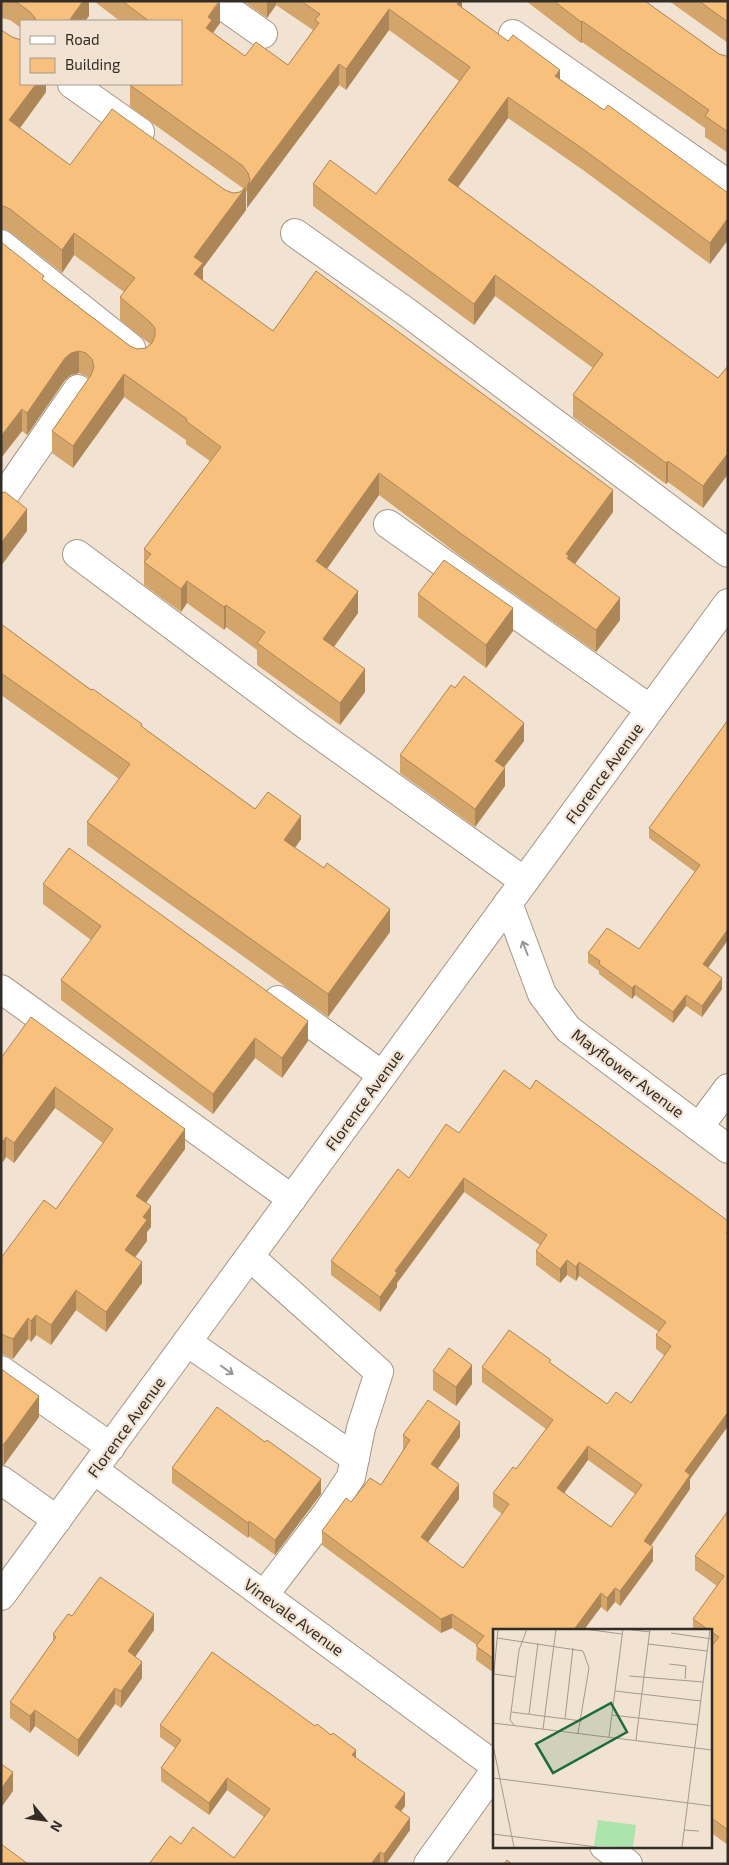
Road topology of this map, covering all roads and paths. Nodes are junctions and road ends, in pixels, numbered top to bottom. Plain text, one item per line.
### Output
1 (216, 1) edge
2 (263, 34) dead end
3 (513, 34) edge
4 (73, 85) edge
5 (161, 148) edge
6 (728, 184) edge
7 (295, 233) dead end
8 (1, 244) edge
9 (140, 356) edge
10 (78, 389) dead end
11 (1, 500) edge
12 (388, 524) dead end
13 (728, 553) edge
14 (77, 554) dead end
15 (728, 603) edge
16 (650, 709) junction
17 (524, 881) junction
18 (508, 903) junction
19 (257, 985) edge
20 (1, 989) edge
21 (382, 1075) junction
22 (728, 1088) edge
23 (699, 1127) junction
24 (728, 1148) edge
25 (292, 1199) junction
26 (250, 1257) junction
27 (187, 1342) junction
28 (1, 1370) edge
29 (111, 1446) junction
30 (355, 1458) junction
31 (94, 1470) junction
32 (1, 1480) edge
33 (57, 1520) junction
34 (1, 1596) edge
35 (264, 1596) junction
36 (493, 1764) edge
37 (493, 1773) edge
38 (607, 1848) edge
39 (428, 1864) edge
40 (628, 1864) edge

1 - 2 main road
3 - 6 main road
4 - 5 main road
7 - 13 main road
8 - 9 main road
10 - 11 main road
12 - 16 main road
14 - 17 main road
15 - 16 main road, Florence Avenue
16 - 17 main road, Florence Avenue
17 - 18 main road, Florence Avenue
18 - 21 main road, Florence Avenue
23 -> 18 main road, Mayflower Avenue
19 - 21 main road
20 - 25 main road
21 - 25 main road, Florence Avenue
22 - 23 main road
23 - 24 main road, Mayflower Avenue
25 - 26 main road, Florence Avenue
26 - 27 main road, Florence Avenue
26 - 30 main road
27 - 29 main road, Florence Avenue
27 -> 30 main road
28 - 29 main road
29 - 31 main road, Florence Avenue
30 - 35 main road
31 - 33 main road, Florence Avenue
31 - 35 main road, Vinevale Avenue
32 - 33 main road
33 - 34 main road, Florence Avenue
35 - 36 main road, Vinevale Avenue
37 - 39 main road
38 - 40 main road

